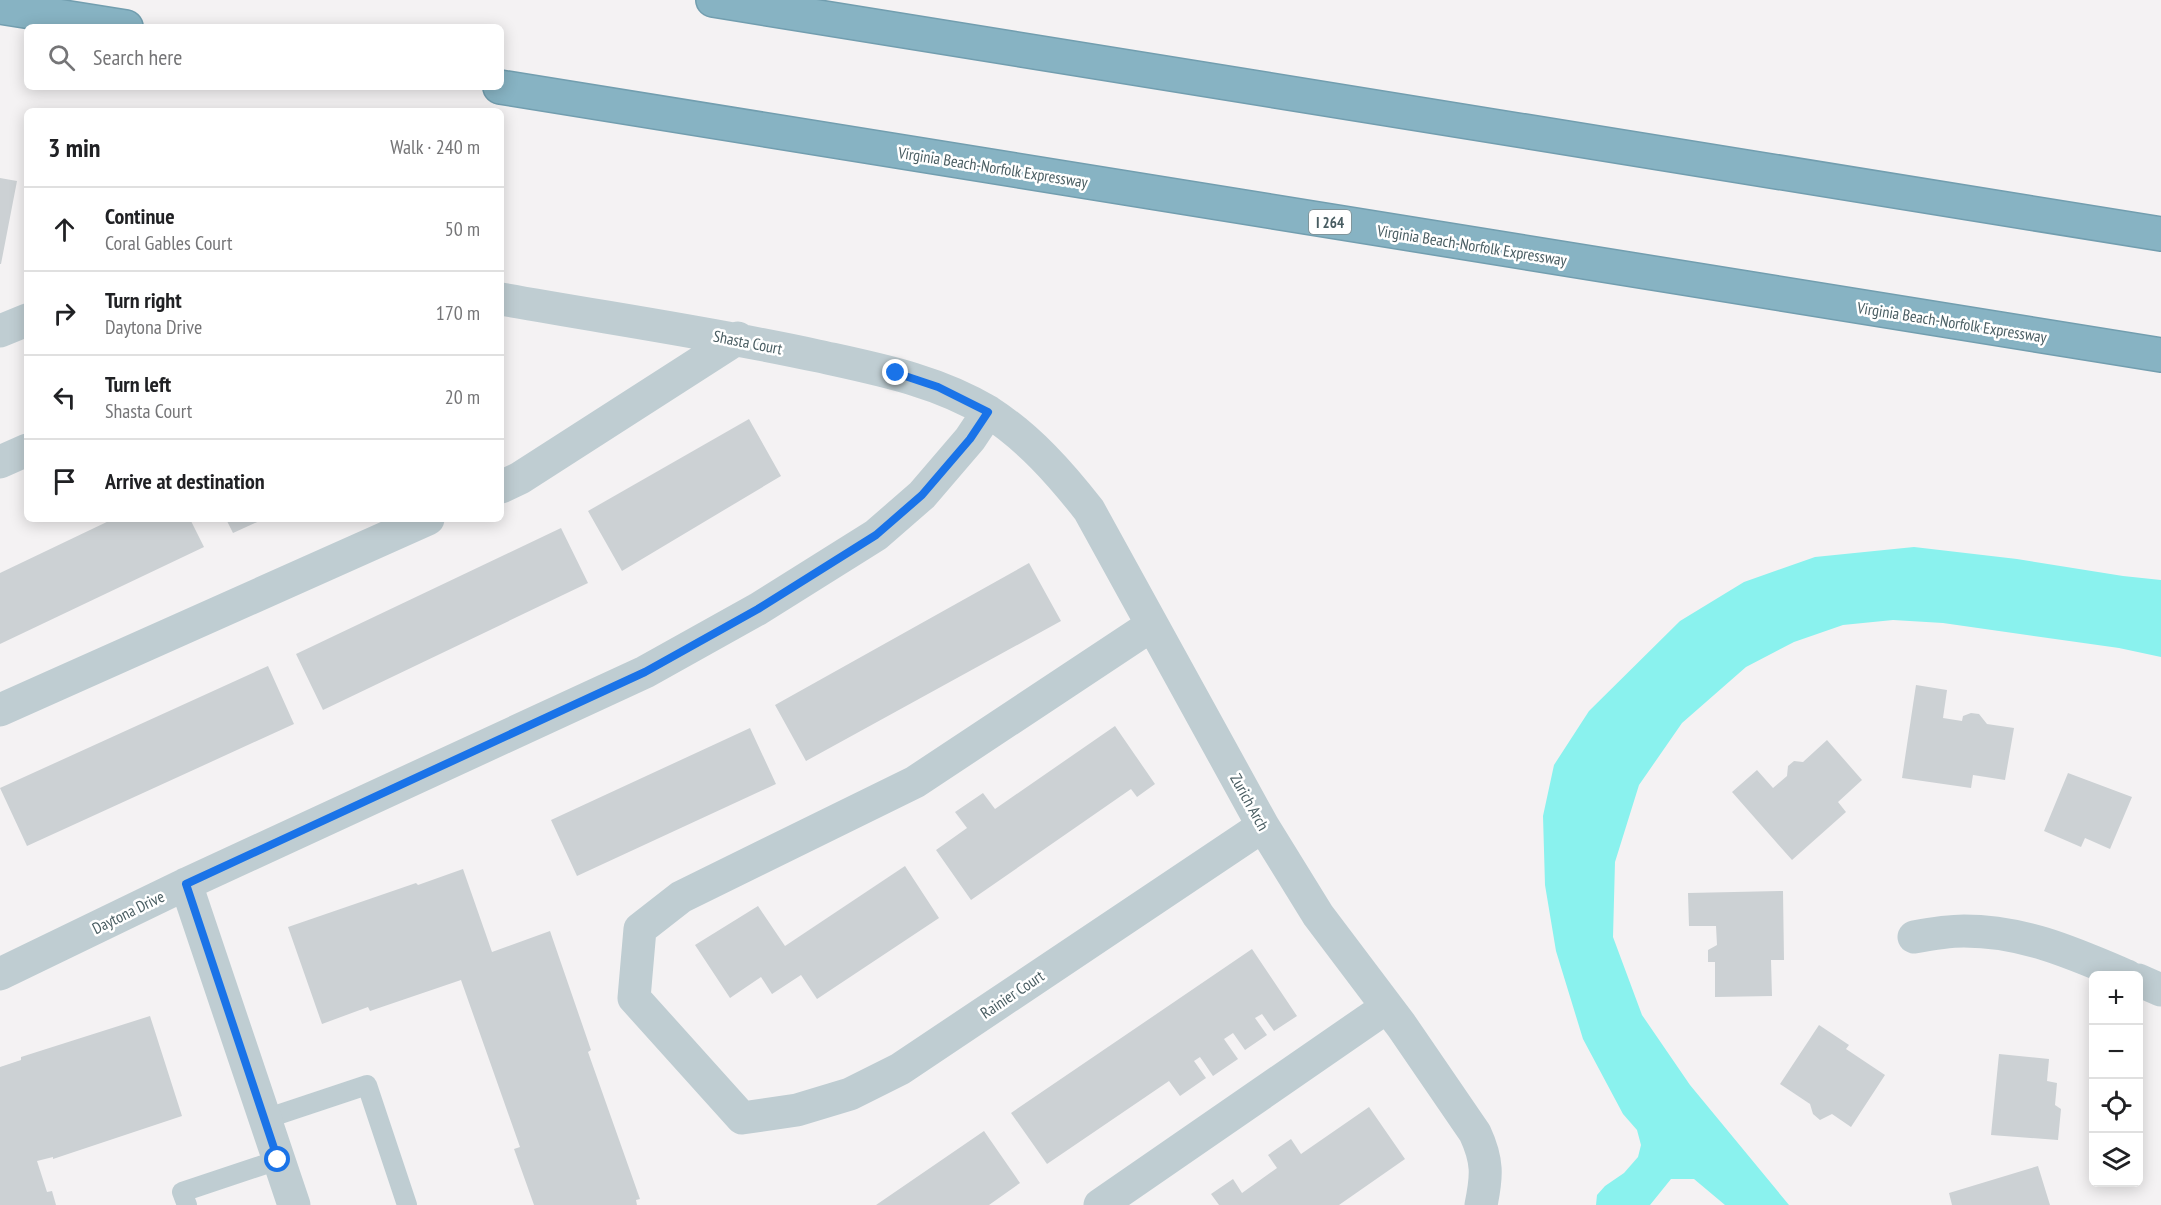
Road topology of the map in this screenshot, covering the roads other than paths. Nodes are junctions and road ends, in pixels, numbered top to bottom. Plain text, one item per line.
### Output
1 (713, 0) edge
2 (0, 7) edge
3 (107, 24) edge
4 (504, 88) edge
5 (2161, 234) edge
6 (504, 300) edge
7 (24, 321) edge
8 (0, 331) edge
9 (738, 339) junction
10 (2161, 356) edge
11 (988, 412) junction
12 (24, 451) edge
13 (0, 462) edge
14 (504, 486) edge
15 (421, 522) edge
16 (1152, 625) junction
17 (0, 710) edge
18 (1263, 826) junction
19 (186, 884) junction
20 (1914, 937) dead end
21 (2118, 971) edge
22 (0, 974) edge
23 (2143, 982) edge
24 (2161, 990) edge
25 (1387, 1007) junction
26 (265, 1119) junction
27 (278, 1160) junction
28 (187, 1205) edge
29 (294, 1205) edge
30 (407, 1205) edge
31 (1100, 1205) edge
32 (1481, 1205) edge

1 - 5 highway
2 - 3 highway
4 - 10 highway, Virginia Beach-Norfolk Expressway / I 264
6 - 9 street, Shasta Court
7 - 8 street
9 - 11 street, Shasta Court
9 - 14 street
11 - 16 street, Zurich Arch
11 - 19 street, Daytona Drive
12 - 13 street
15 - 17 street
16 - 18 street, Zurich Arch
16 - 18 street, Rainier Court
18 - 25 street, Zurich Arch
19 - 22 street, Daytona Drive
19 - 26 street
20 - 21 street
23 - 24 street
25 - 31 street
25 - 32 street, Zurich Arch
26 - 27 street
26 - 30 lane
27 - 28 lane
27 - 29 street

